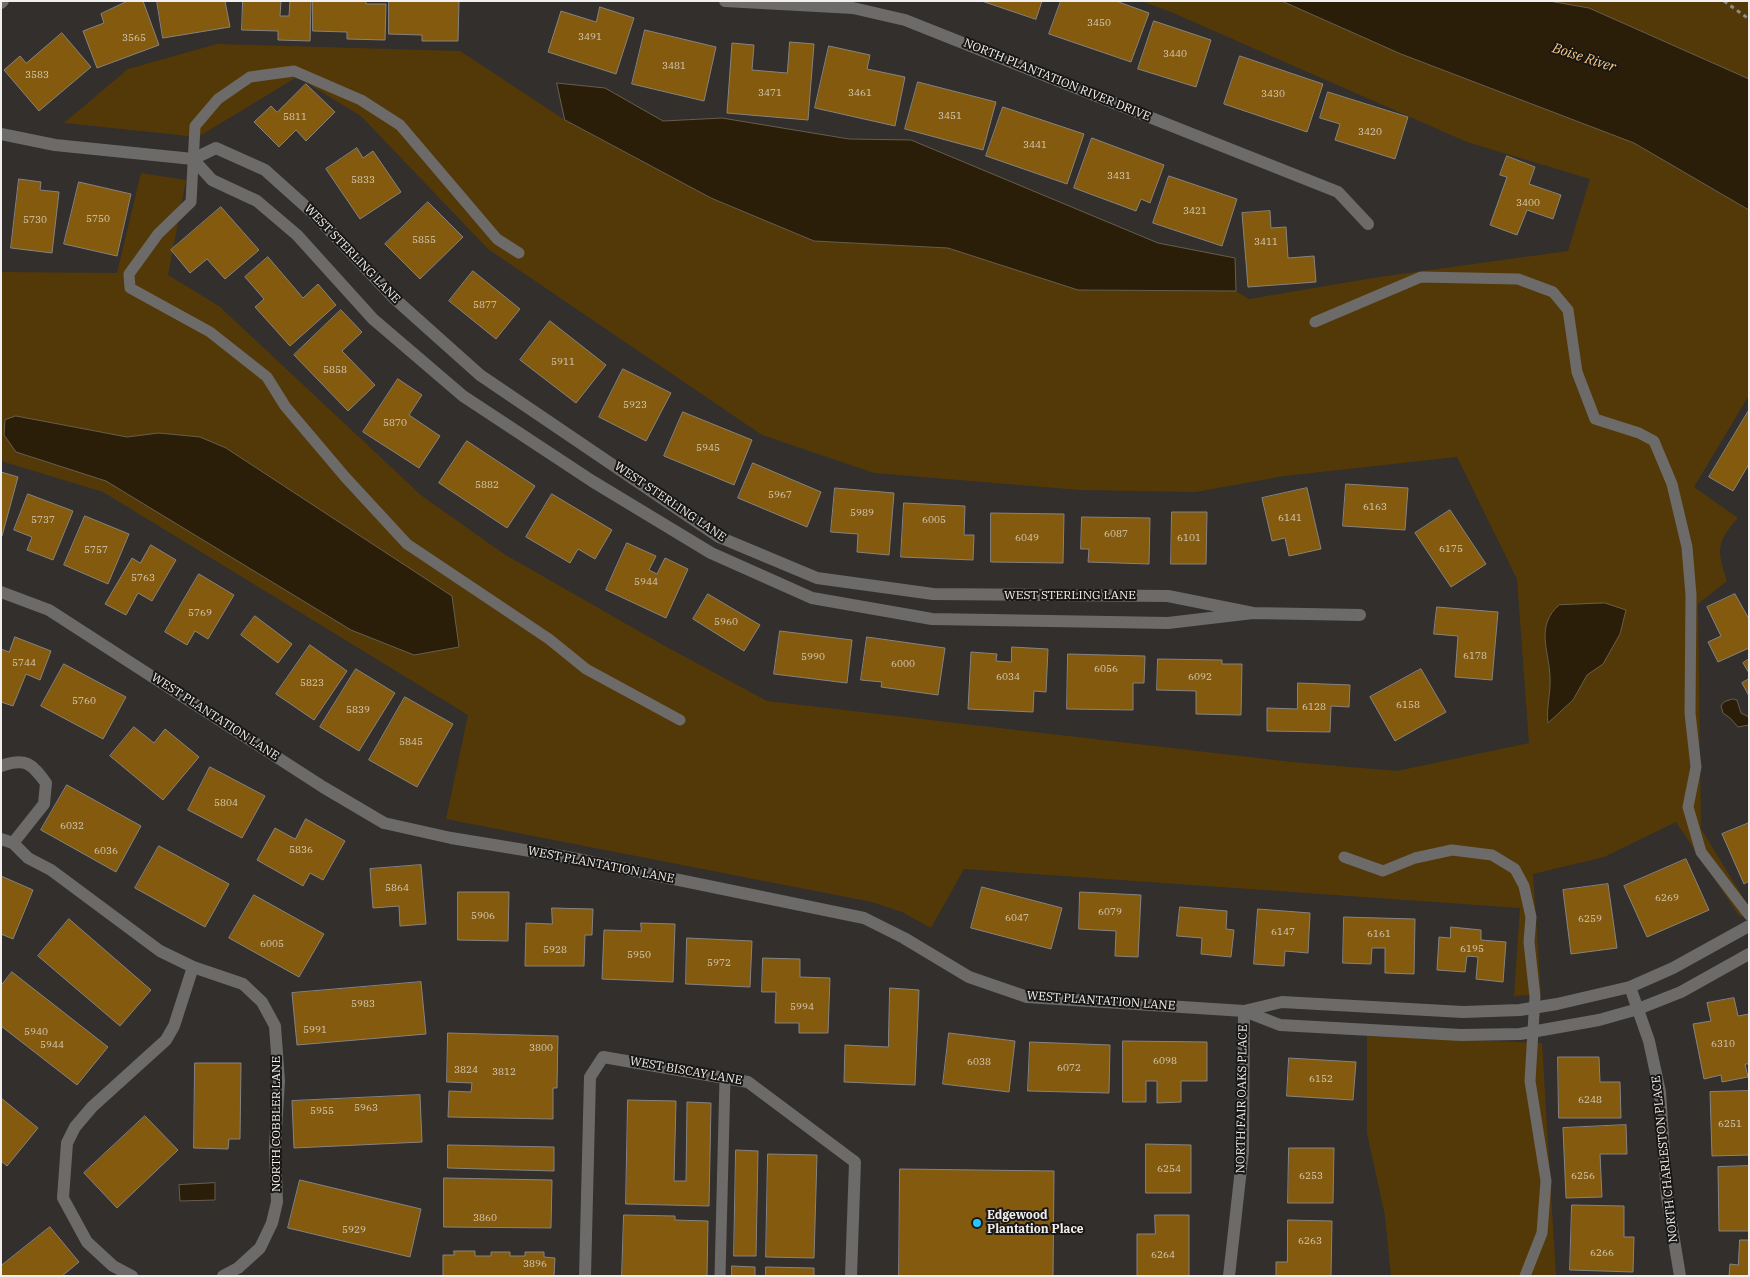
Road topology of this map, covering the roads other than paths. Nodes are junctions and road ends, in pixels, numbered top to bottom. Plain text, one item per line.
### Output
1 (725, 1) edge
2 (1, 134) edge
3 (193, 159) junction
4 (1368, 224) dead end
5 (519, 253) dead end
6 (1315, 322) dead end
7 (1, 592) edge
8 (1254, 613) junction
9 (1360, 615) dead end
10 (680, 720) dead end
11 (1, 766) edge
12 (7, 841) edge
13 (1344, 857) dead end
14 (1749, 915) edge
15 (1749, 926) edge
16 (1749, 954) edge
17 (193, 967) junction
18 (1630, 987) junction
19 (1534, 1008) junction
20 (1638, 1009) junction
21 (1244, 1011) junction
22 (1533, 1032) junction
23 (725, 1078) junction
24 (132, 1276) edge
25 (223, 1276) edge
26 (585, 1276) edge
27 (720, 1276) edge
28 (851, 1276) edge
29 (1229, 1276) edge
30 (1525, 1276) edge
31 (1680, 1276) edge

1 - 4 street, NORTH PLANTATION RIVER DRIVE
2 - 3 street
3 - 5 lane
3 - 8 street, WEST STERLING LANE
3 - 8 street, WEST STERLING LANE
3 - 10 lane
6 - 14 lane
7 - 21 street, WEST PLANTATION LANE
8 - 9 street, WEST STERLING LANE
11 - 12 street, NORTH COBBLER LANE
12 - 17 street, NORTH COBBLER LANE
13 - 19 lane
15 - 18 street, WEST PLANTATION LANE
16 - 20 street, WEST PLANTATION LANE
17 - 24 street
17 - 25 street, NORTH COBBLER LANE
18 - 19 street, WEST PLANTATION LANE
18 - 20 street, NORTH CHARLESTON PLACE
19 - 21 street, WEST PLANTATION LANE
19 - 22 lane
20 - 22 street, WEST PLANTATION LANE
20 - 31 street, NORTH CHARLESTON PLACE
21 - 22 street, WEST PLANTATION LANE
21 - 29 street, NORTH FAIR OAKS PLACE
22 - 30 lane
23 - 26 street, WEST BISCAY LANE
23 - 27 lane
23 - 28 street, WEST BISCAY LANE

